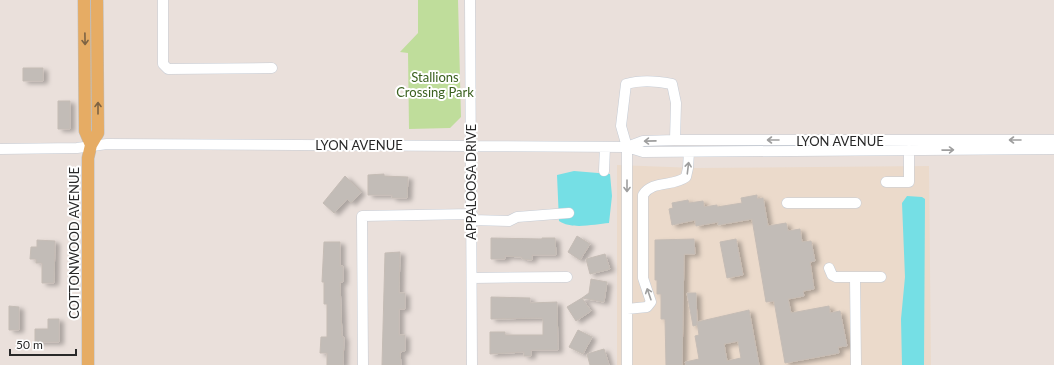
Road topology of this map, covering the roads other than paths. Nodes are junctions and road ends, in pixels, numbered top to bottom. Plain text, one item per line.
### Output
1 (84, 0) edge
2 (97, 0) edge
3 (163, 0) edge
4 (470, 0) edge
5 (272, 68) dead end
6 (675, 140) junction
7 (1054, 140) edge
8 (91, 145) junction
9 (471, 146) junction
10 (605, 147) junction
11 (627, 147) junction
12 (0, 149) edge
13 (1054, 149) edge
14 (908, 150) junction
15 (689, 152) junction
16 (604, 172) dead end
17 (886, 182) dead end
18 (787, 203) dead end
19 (856, 203) dead end
20 (569, 213) dead end
21 (472, 217) junction
22 (829, 268) dead end
23 (567, 277) dead end
24 (856, 277) junction
25 (881, 277) dead end
26 (472, 278) junction
27 (627, 309) junction
28 (88, 365) edge
29 (363, 365) edge
30 (472, 365) edge
31 (627, 365) edge
32 (856, 365) edge

1 -> 8 main road, COTTONWOOD AVENUE
8 -> 2 main road, COTTONWOOD AVENUE
3 - 5 street
4 - 9 street, APPALOOSA DRIVE
7 -> 6 street, LYON AVENUE
6 -> 11 street, LYON AVENUE
6 - 11 street
8 - 9 street, LYON AVENUE
8 - 12 street, LYON AVENUE
8 - 28 main road, COTTONWOOD AVENUE
9 - 10 street, LYON AVENUE
9 - 21 street, APPALOOSA DRIVE
10 - 11 street, LYON AVENUE
10 - 16 street
11 - 15 street, LYON AVENUE
11 -> 27 street
14 -> 13 street, LYON AVENUE
14 - 15 street, LYON AVENUE
14 - 17 street
27 -> 15 street
18 - 19 street
20 - 21 street
21 - 26 street, APPALOOSA DRIVE
21 - 29 street
22 - 24 street
23 - 26 street
24 - 25 street
24 - 32 street
26 - 30 street, APPALOOSA DRIVE
27 - 31 street

